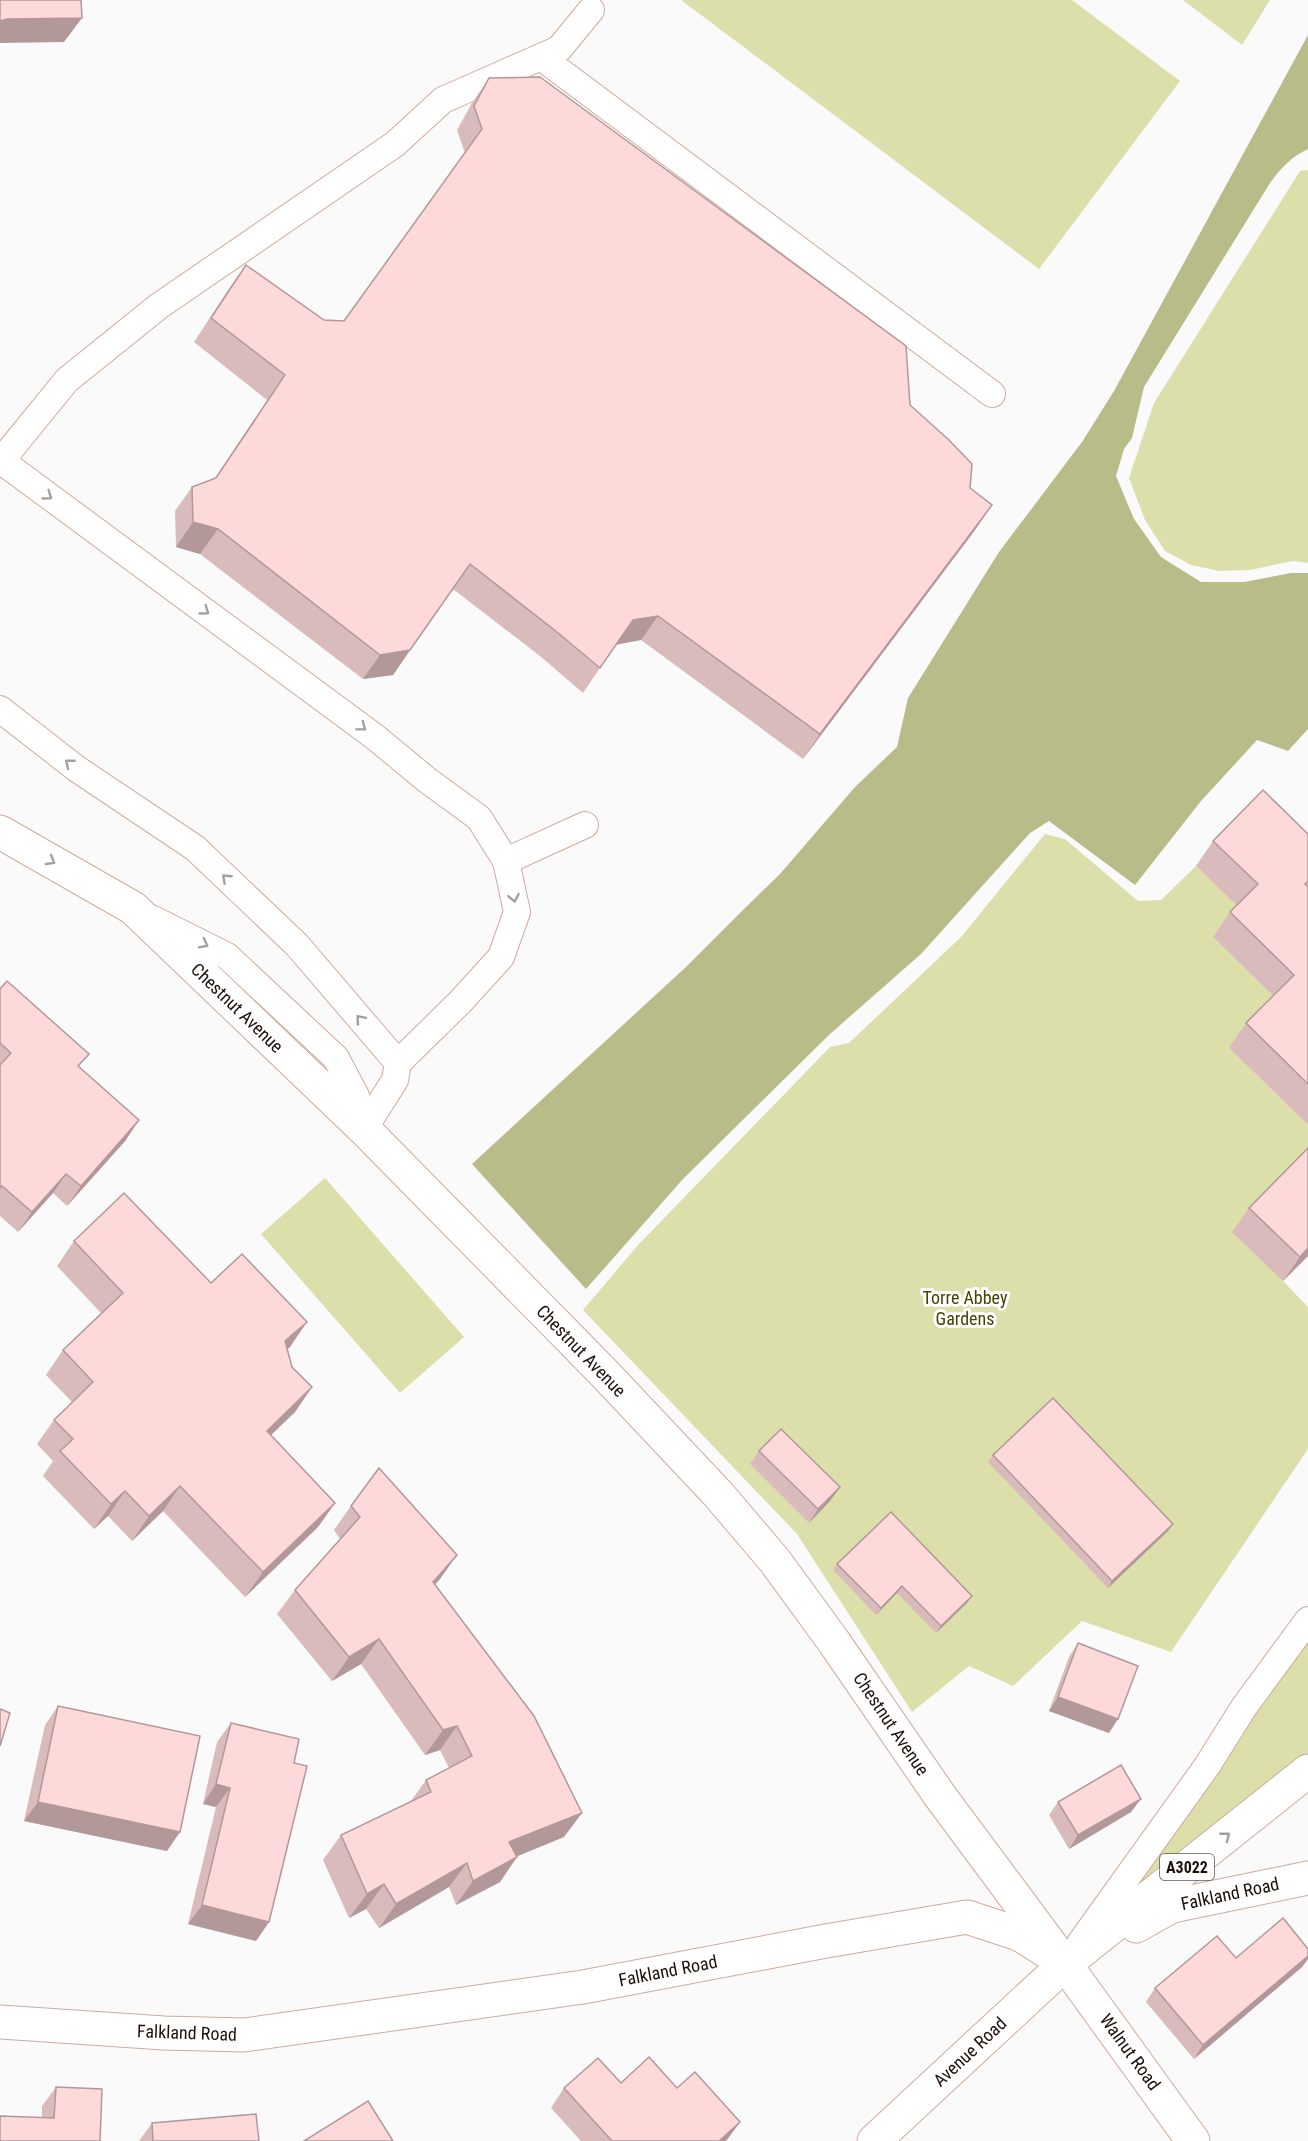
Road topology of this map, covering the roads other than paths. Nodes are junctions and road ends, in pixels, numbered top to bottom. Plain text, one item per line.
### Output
1 (591, 10) dead end
2 (541, 57) junction
3 (992, 394) dead end
4 (1, 460) edge
5 (0, 709) edge
6 (585, 825) dead end
7 (0, 832) edge
8 (506, 861) junction
9 (133, 908) junction
10 (398, 1063) junction
11 (364, 1129) junction
12 (1308, 1620) edge
13 (1308, 1771) edge
14 (1308, 1878) edge
15 (1065, 1964) junction
16 (0, 2022) edge
17 (874, 2141) edge
18 (1193, 2141) edge

1 - 2 lane
2 - 3 lane
2 - 4 lane
4 -> 8 lane
10 -> 5 lane
6 - 8 lane
7 -> 9 street, Chestnut Avenue
8 -> 10 lane
9 - 11 street, Chestnut Avenue
9 -> 11 lane
10 - 11 lane
11 - 15 street, Chestnut Avenue
12 - 15 lane
15 -> 13 street, A3022
14 - 15 street, Falkland Road / A3022
15 - 16 street, Falkland Road
15 - 17 street, Avenue Road / A3022
15 - 18 street, Walnut Road

